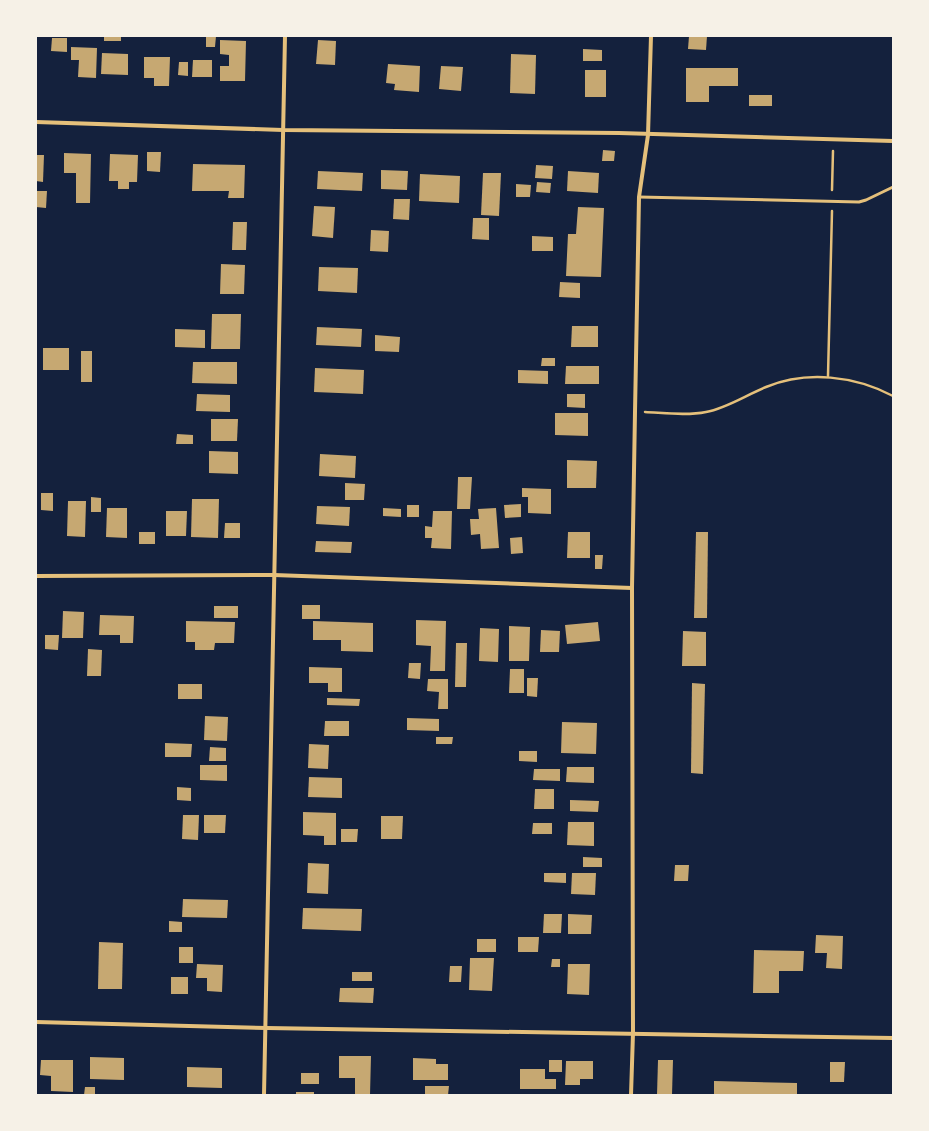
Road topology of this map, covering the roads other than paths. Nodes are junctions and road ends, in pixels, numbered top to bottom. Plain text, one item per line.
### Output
1 (285, 36) edge
2 (651, 36) edge
3 (36, 122) edge
4 (283, 130) junction
5 (648, 135) junction
6 (893, 141) edge
7 (893, 187) edge
8 (639, 197) junction
9 (274, 574) junction
10 (36, 576) edge
11 (632, 588) junction
12 (36, 1022) edge
13 (267, 1028) junction
14 (633, 1033) junction
15 (893, 1038) edge
16 (264, 1095) edge
17 (631, 1095) edge

1 - 4 street
2 - 5 street
3 - 4 street
4 - 5 street
4 - 9 street
5 - 6 street
5 - 8 street
7 - 8 lane
8 - 11 street
9 - 10 street
9 - 11 street
9 - 13 street
11 - 14 street
12 - 13 street
13 - 14 street
13 - 16 street
14 - 15 street
14 - 17 street

